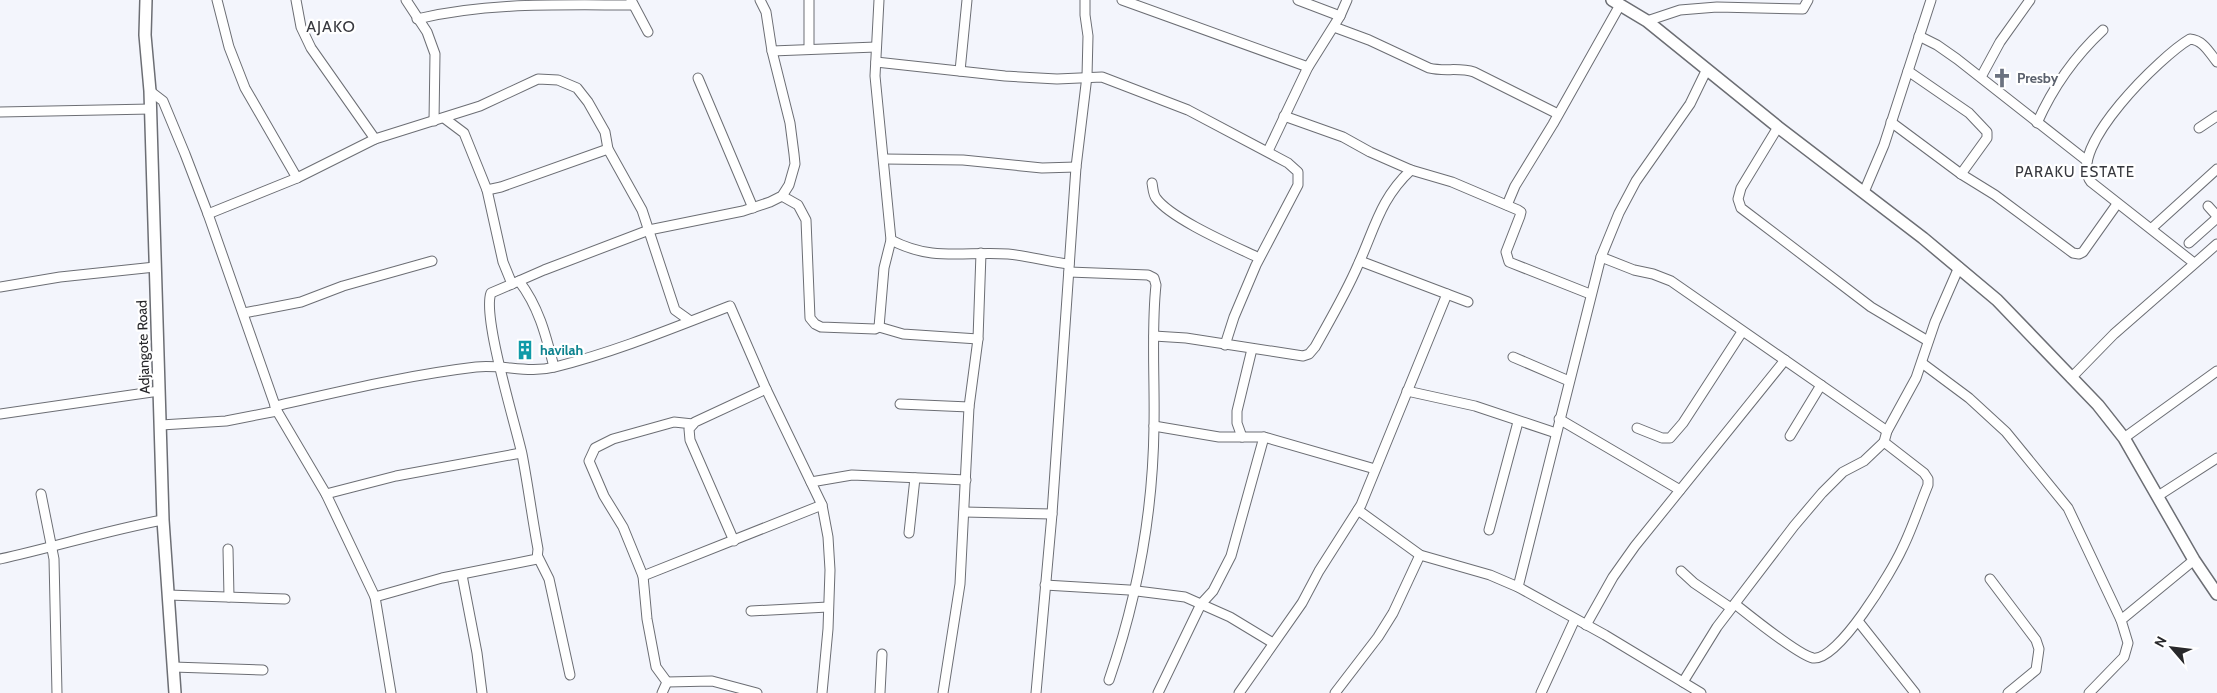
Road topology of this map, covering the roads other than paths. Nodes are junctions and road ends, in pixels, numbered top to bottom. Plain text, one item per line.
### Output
1 (146, 0) edge
2 (217, 0) edge
3 (296, 0) edge
4 (406, 0) edge
5 (760, 0) edge
6 (809, 0) edge
7 (879, 0) edge
8 (967, 0) edge
9 (1085, 0) edge
10 (1122, 0) edge
11 (1298, 0) edge
12 (1347, 0) edge
13 (1808, 0) edge
14 (1931, 0) edge
15 (2030, 0) edge
16 (632, 3) edge
17 (1616, 3) edge
18 (1340, 16) junction
19 (417, 19) junction
20 (1647, 21) junction
21 (1334, 27) junction
22 (2103, 30) dead end
23 (648, 32) dead end
24 (1919, 36) junction
25 (876, 47) junction
26 (809, 49) junction
27 (772, 51) junction
28 (876, 62) junction
29 (2217, 62) edge
30 (1308, 67) junction
31 (1707, 69) junction
32 (960, 71) junction
33 (1908, 71) junction
34 (1087, 76) junction
35 (1981, 77) junction
36 (698, 78) dead end
37 (150, 91) junction
38 (151, 109) junction
39 (0, 112) edge
40 (1558, 114) junction
41 (1284, 116) junction
42 (2217, 116) edge
43 (444, 118) junction
44 (434, 121) junction
45 (1891, 122) junction
46 (2038, 123) junction
47 (1778, 126) junction
48 (2199, 128) dead end
49 (375, 139) junction
50 (608, 149) junction
51 (1268, 151) junction
52 (884, 159) junction
53 (2087, 161) junction
54 (1076, 167) junction
55 (2217, 169) edge
56 (1411, 170) junction
57 (1960, 174) junction
58 (297, 178) junction
59 (1152, 183) dead end
60 (487, 190) junction
61 (1864, 192) junction
62 (782, 196) junction
63 (2117, 204) junction
64 (1507, 205) junction
65 (2208, 206) dead end
66 (753, 208) junction
67 (208, 214) junction
68 (2217, 217) edge
69 (2152, 228) junction
70 (649, 230) junction
71 (891, 240) junction
72 (2189, 243) dead end
73 (2217, 244) edge
74 (981, 254) junction
75 (1601, 257) junction
76 (1259, 258) junction
77 (432, 261) dead end
78 (1360, 262) junction
79 (2194, 262) junction
80 (155, 267) junction
81 (1959, 267) junction
82 (1069, 268) junction
83 (515, 283) junction
84 (0, 287) edge
85 (1447, 294) junction
86 (1590, 294) junction
87 (1468, 302) dead end
88 (244, 313) junction
89 (689, 320) junction
90 (879, 327) junction
91 (1742, 332) junction
92 (1154, 336) junction
93 (978, 338) junction
94 (1928, 342) junction
95 (1225, 345) junction
96 (1252, 348) junction
97 (1513, 357) dead end
98 (1785, 360) junction
99 (1922, 363) junction
100 (500, 367) junction
101 (554, 367) junction
102 (2217, 371) edge
103 (2071, 378) junction
104 (1569, 381) junction
105 (1821, 385) junction
106 (766, 389) junction
107 (159, 391) junction
108 (1407, 391) junction
109 (900, 404) dead end
110 (276, 408) junction
111 (969, 408) junction
112 (0, 414) edge
113 (1559, 419) junction
114 (1518, 422) junction
115 (694, 424) junction
116 (161, 425) junction
117 (1154, 426) junction
118 (1637, 428) dead end
119 (1887, 430) junction
120 (1556, 433) junction
121 (1790, 436) dead end
122 (1242, 437) junction
123 (1264, 438) junction
124 (2124, 438) junction
125 (1884, 442) junction
126 (522, 453) junction
127 (2217, 458) edge
128 (1375, 469) junction
129 (915, 478) junction
130 (966, 480) junction
131 (811, 482) junction
132 (1680, 490) junction
133 (41, 494) dead end
134 (326, 494) junction
135 (2158, 496) junction
136 (822, 505) junction
137 (1358, 510) junction
138 (964, 512) junction
139 (1052, 514) junction
140 (163, 520) junction
141 (1490, 530) dead end
142 (909, 533) dead end
143 (734, 541) junction
144 (52, 547) junction
145 (228, 549) dead end
146 (1420, 555) junction
147 (538, 558) junction
148 (0, 560) edge
149 (2194, 560) junction
150 (1681, 571) dead end
151 (462, 575) junction
152 (643, 576) junction
153 (1990, 579) dead end
154 (1045, 585) junction
155 (1518, 587) junction
156 (1133, 590) junction
157 (2217, 594) edge
158 (168, 595) junction
159 (229, 597) junction
160 (375, 597) junction
161 (284, 599) dead end
162 (1201, 604) junction
163 (1733, 606) junction
164 (828, 607) junction
165 (751, 611) dead end
166 (1575, 619) junction
167 (2121, 620) junction
168 (1858, 621) junction
169 (1586, 625) junction
170 (1273, 643) junction
171 (882, 654) dead end
172 (173, 667) junction
173 (263, 670) dead end
174 (570, 675) dead end
175 (1109, 680) dead end
176 (667, 682) junction
177 (1683, 682) junction
178 (57, 693) edge
179 (174, 693) edge
180 (392, 693) edge
181 (482, 693) edge
182 (662, 693) edge
183 (757, 693) edge
184 (822, 693) edge
185 (880, 693) edge
186 (943, 693) edge
187 (1036, 693) edge
188 (1158, 693) edge
189 (1239, 693) edge
190 (1335, 693) edge
191 (1542, 693) edge
192 (1701, 693) edge
193 (1915, 693) edge
194 (2008, 693) edge
195 (2089, 693) edge

1 - 37 street, Adjangote Road
2 - 58 street
3 - 49 street
4 - 19 street
5 - 27 street
6 - 26 street
7 - 25 street
8 - 32 street
9 - 34 street
10 - 30 street
11 - 18 street
12 - 18 street
13 - 20 street
14 - 24 street
15 - 35 street
16 - 19 street
16 - 23 street
17 - 20 street
17 - 40 street
18 - 21 street
19 - 44 street
20 - 31 street
21 - 30 street
21 - 40 street
22 - 46 street
24 - 33 street
24 - 35 street
25 - 26 street
25 - 28 street
26 - 27 street
27 - 62 street
28 - 32 street
28 - 52 street
29 - 53 street
30 - 41 street
31 - 47 street
31 - 75 street
32 - 34 street
33 - 45 street
33 - 57 street
34 - 51 street
34 - 54 street
35 - 46 street
36 - 66 street
37 - 38 street, Adjangote Road
37 - 67 street
38 - 39 street
38 - 80 street, Adjangote Road
40 - 64 street
41 - 51 street
41 - 56 street
42 - 48 street
43 - 44 street
43 - 50 street
43 - 60 street
44 - 49 street
45 - 57 street
45 - 61 street
46 - 53 street
47 - 61 street
47 - 94 street
49 - 58 street
50 - 60 street
50 - 70 street
51 - 76 street
52 - 54 street
52 - 71 street
53 - 63 street
54 - 82 street
55 - 69 street
56 - 64 street
56 - 78 street
57 - 63 street
58 - 67 street
59 - 76 street
60 - 83 street
61 - 81 street
62 - 66 street
62 - 90 street
63 - 69 street
64 - 86 street
65 - 68 street
66 - 70 street
67 - 88 street
68 - 72 street
69 - 79 street
70 - 83 street
70 - 89 street
71 - 74 street
71 - 90 street
73 - 79 street
74 - 82 street
74 - 93 street
75 - 86 street
75 - 91 street
76 - 95 street
77 - 88 street
78 - 85 street
78 - 96 street
79 - 103 street
80 - 84 street
80 - 107 street, Adjangote Road
81 - 94 street
81 - 103 street
82 - 92 street
82 - 139 street
83 - 100 street
83 - 101 street
85 - 87 street
85 - 108 street
86 - 104 street
88 - 110 street
89 - 101 street
89 - 106 street
90 - 93 street
91 - 98 street
91 - 118 street
92 - 95 street
92 - 117 street
93 - 111 street
94 - 99 street
95 - 96 street
96 - 122 street
97 - 104 street
98 - 105 street
98 - 132 street
99 - 119 street
99 - 167 street
100 - 101 street
100 - 110 street
100 - 126 street
102 - 124 street
103 - 124 street
104 - 113 street
105 - 119 street
105 - 121 street
106 - 115 street
106 - 131 street
107 - 112 street
107 - 116 street, Adjangote Road
108 - 114 street
108 - 128 street
109 - 111 street
110 - 116 street
110 - 134 street
111 - 130 street
113 - 120 street
113 - 132 street
114 - 120 street
114 - 141 street
115 - 143 street
115 - 152 street
116 - 140 street, Adjangote Road
117 - 122 street
117 - 156 street
119 - 125 street
120 - 155 street
122 - 123 street
123 - 128 street
123 - 162 street
124 - 135 street
125 - 163 street
125 - 168 street
126 - 134 street
126 - 147 street
127 - 135 street
128 - 137 street
129 - 130 street
129 - 131 street
129 - 142 street
130 - 138 street
131 - 136 street
132 - 169 street
133 - 144 street
134 - 160 street
135 - 149 street
136 - 143 street
136 - 164 street
137 - 146 street
137 - 170 street
138 - 139 street
138 - 186 street
139 - 154 street
140 - 144 street
140 - 158 street, Adjangote Road
143 - 152 street
144 - 148 street
144 - 178 street
145 - 159 street
146 - 155 street
146 - 190 street
147 - 151 street
147 - 174 street
149 - 157 street
149 - 167 street
150 - 163 street
151 - 160 street
151 - 181 street
152 - 176 street
153 - 194 street
154 - 156 street
154 - 187 street
155 - 166 street
156 - 162 street
156 - 175 street
158 - 159 street
158 - 172 street, Adjangote Road
159 - 161 street
160 - 180 street
162 - 170 street
162 - 188 street
163 - 168 street
163 - 177 street
164 - 165 street
164 - 184 street
166 - 169 street
166 - 191 street
167 - 195 street
168 - 193 street
169 - 177 street
170 - 189 street
171 - 185 street
172 - 173 street
172 - 179 street, Adjangote Road
176 - 182 street
176 - 183 street
177 - 192 street

